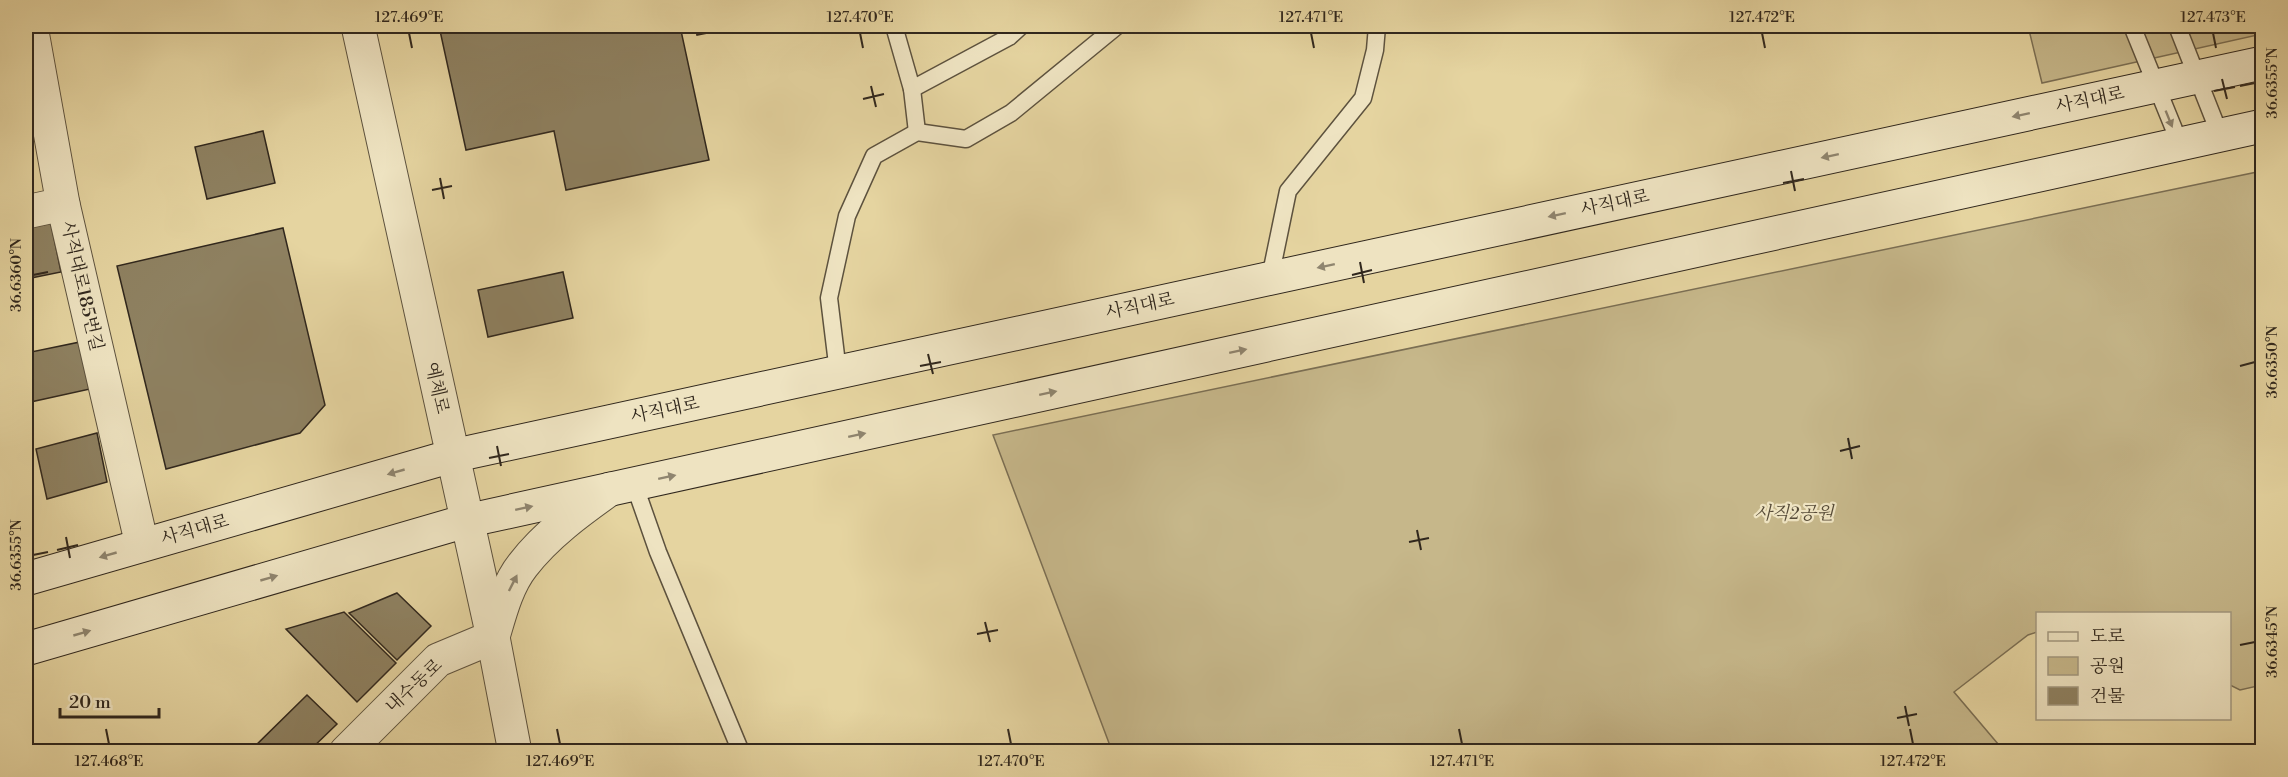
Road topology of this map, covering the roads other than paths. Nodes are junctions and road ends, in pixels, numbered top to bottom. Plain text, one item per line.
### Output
1 (31, 26) edge
2 (358, 26) edge
3 (894, 26) edge
4 (1021, 26) edge
5 (1118, 26) edge
6 (1377, 26) edge
7 (2132, 26) edge
8 (2177, 26) edge
9 (2262, 63) edge
10 (2197, 77) junction
11 (2157, 87) junction
12 (912, 88) junction
13 (2262, 126) edge
14 (917, 132) junction
15 (2220, 135) junction
16 (2180, 144) junction
17 (63, 204) junction
18 (26, 212) edge
19 (1270, 278) junction
20 (838, 372) junction
21 (452, 456) junction
22 (623, 486) junction
23 (466, 521) junction
24 (142, 545) junction
25 (26, 579) edge
26 (493, 638) junction
27 (26, 649) edge
28 (346, 752) edge
29 (515, 752) edge
30 (741, 752) edge

1 - 17 main road, 사직대로185번길
2 - 21 main road, 예체로
3 - 12 lane
4 - 12 lane
5 - 14 lane
6 - 19 lane
7 - 11 lane
8 - 10 lane
9 - 10 main road, 사직대로
10 - 11 main road, 사직대로
10 - 15 lane
11 -> 16 lane
11 -> 19 main road, 사직대로
12 - 14 lane
13 - 15 main road
14 - 20 lane
15 - 16 main road
22 -> 16 main road
17 - 18 main road
17 - 24 main road, 사직대로185번길
19 - 20 main road, 사직대로
20 - 21 main road, 사직대로
21 - 23 main road, 예체로
21 -> 24 main road, 사직대로
23 -> 22 main road
26 -> 22 main road
22 - 30 lane
23 - 26 main road, 예체로
27 -> 23 main road
24 -> 25 main road, 사직대로
26 - 28 main road, 내수동로
26 - 29 main road, 예체로

